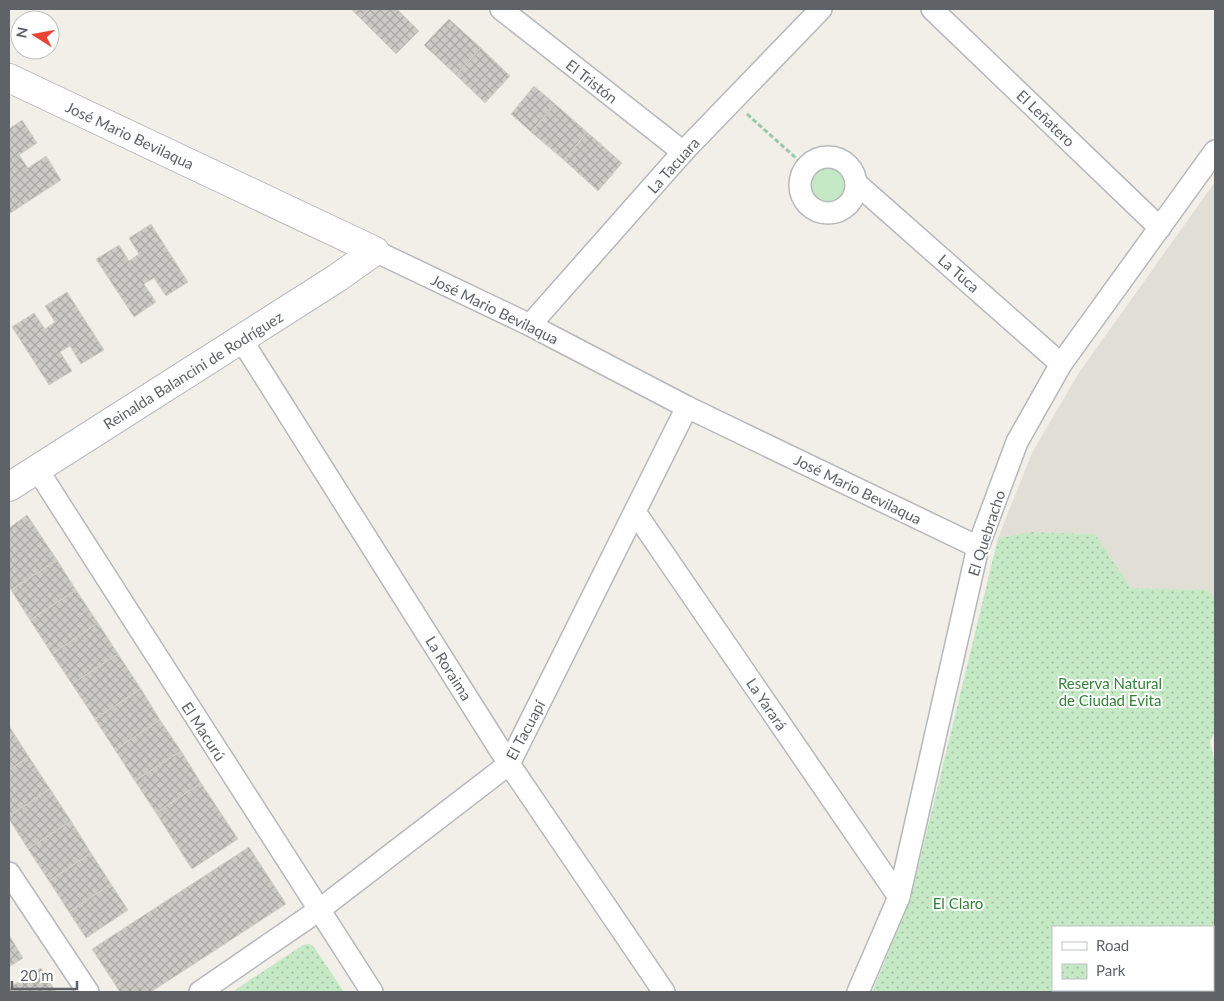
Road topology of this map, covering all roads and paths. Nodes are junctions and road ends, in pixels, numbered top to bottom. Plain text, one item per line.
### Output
1 (501, 9) edge
2 (821, 9) edge
3 (932, 9) edge
4 (11, 81) edge
5 (732, 101) junction
6 (1215, 151) edge
7 (683, 152) junction
8 (806, 167) junction
9 (856, 183) junction
10 (1160, 228) junction
11 (375, 251) junction
12 (530, 325) junction
13 (241, 339) junction
14 (1062, 364) junction
15 (686, 407) junction
16 (37, 469) junction
17 (9, 487) edge
18 (635, 512) junction
19 (978, 547) junction
20 (509, 764) junction
21 (9, 873) edge
22 (899, 897) junction
23 (319, 910) junction
24 (88, 992) edge
25 (200, 992) edge
26 (372, 992) edge
27 (664, 992) edge
28 (858, 992) edge

1 - 7 street, El Tristón
2 - 5 street, La Tacuara
3 - 10 street, El Leñatero
4 - 11 street, José Mario Bevilaqua
5 - 7 street, La Tacuara
5 - 8 path
6 - 10 street, El Quebracho
7 - 12 street, La Tacuara
8 - 9 street, La Tuca
8 - 9 street
9 - 14 street, La Tuca
10 - 14 street, El Quebracho
11 - 12 street, José Mario Bevilaqua
11 - 13 street, Reinalda Balancini de Rodríguez
12 - 15 street, José Mario Bevilaqua
13 - 16 street, Reinalda Balancini de Rodríguez
13 - 20 street, La Roraima
14 - 19 street, El Quebracho
15 - 18 street, El Tacuapí
15 - 19 street, José Mario Bevilaqua
16 - 17 street, Reinalda Balancini de Rodríguez
16 - 23 street, El Macurú
18 - 20 street, El Tacuapí
18 - 22 street, La Yarará
19 - 22 street, El Quebracho
20 - 23 street, El Tacuapí
20 - 27 street, La Roraima
21 - 24 street
22 - 28 street, El Quebracho
23 - 25 street, El Tacuapí
23 - 26 street, El Macurú

